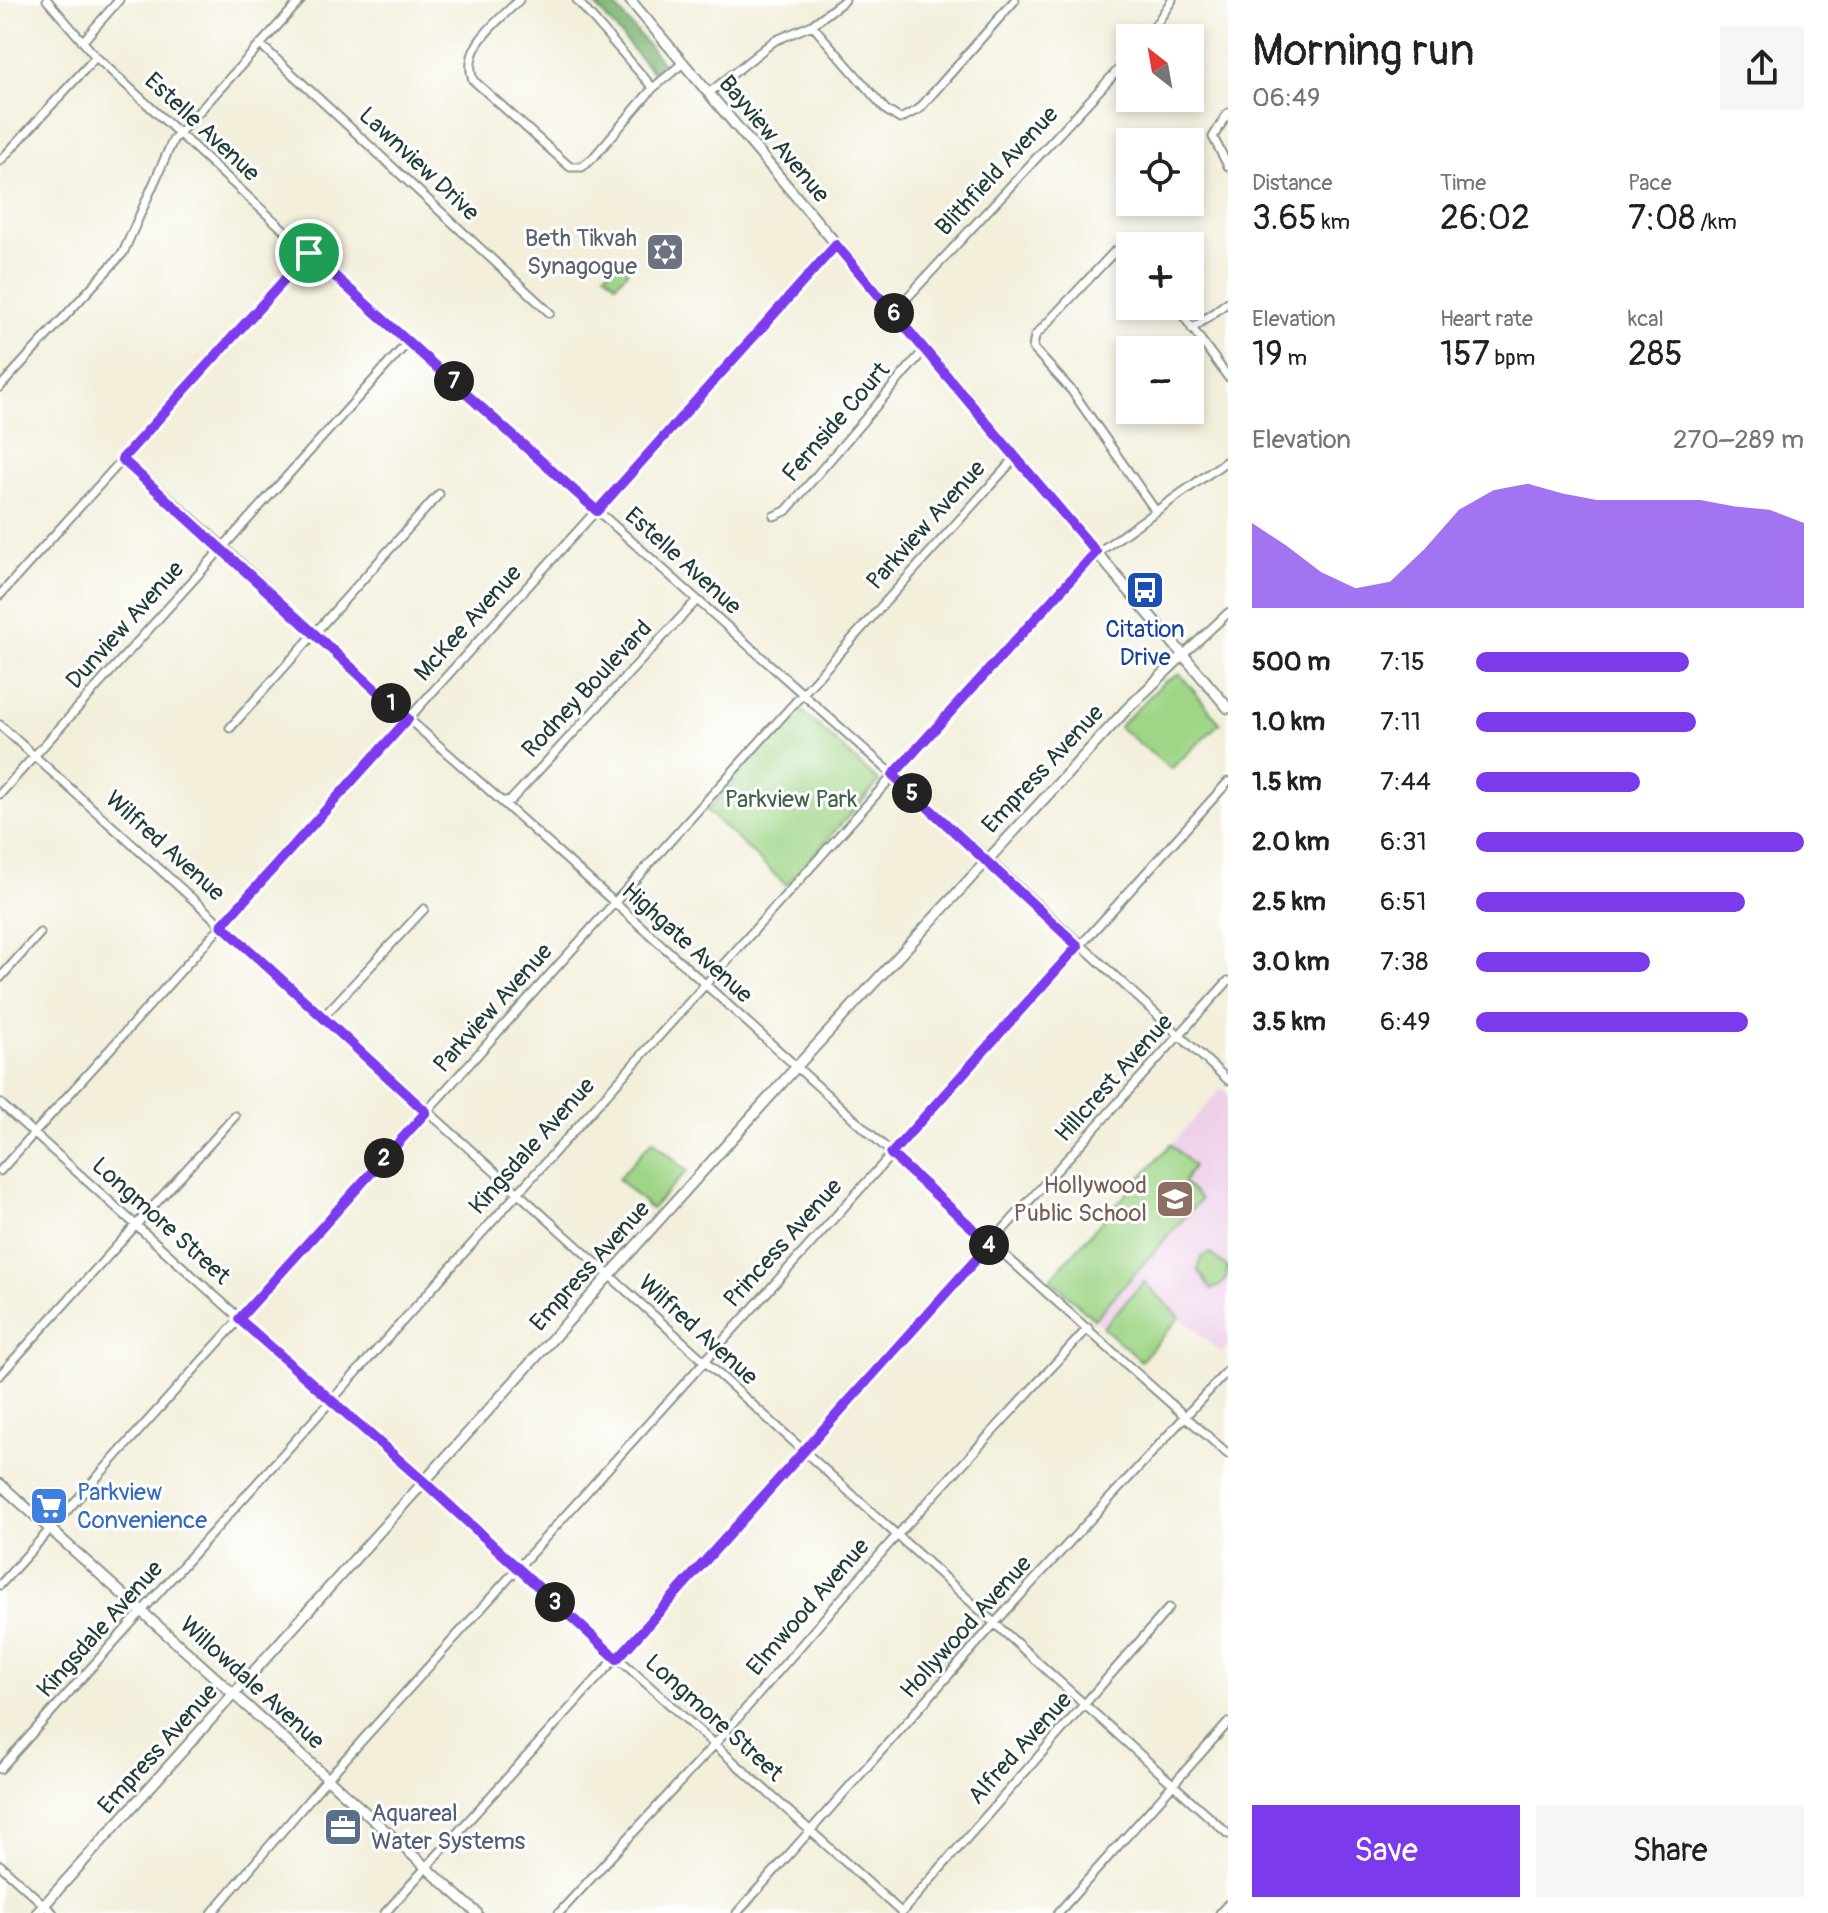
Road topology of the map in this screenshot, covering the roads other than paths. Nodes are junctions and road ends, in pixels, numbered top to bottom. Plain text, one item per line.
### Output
1 (47, 0) edge
2 (119, 0) edge
3 (301, 0) edge
4 (519, 0) edge
5 (577, 0) edge
6 (630, 0) edge
7 (845, 0) edge
8 (1015, 0) edge
9 (1172, 0) edge
10 (1156, 24) edge
11 (812, 25) junction
12 (84, 40) junction
13 (261, 45) junction
14 (96, 57) junction
15 (683, 63) junction
16 (1116, 72) edge
17 (653, 88) junction
18 (709, 93) junction
19 (1228, 113) edge
20 (180, 133) junction
21 (0, 161) edge
22 (1228, 166) edge
23 (836, 245) junction
24 (1116, 251) edge
25 (309, 253) junction
26 (1228, 302) edge
27 (894, 312) junction
28 (550, 313) dead end
29 (1186, 320) edge
30 (1192, 329) junction
31 (409, 341) junction
32 (925, 349) junction
33 (1228, 377) edge
34 (0, 387) edge
35 (1016, 457) junction
36 (122, 459) junction
37 (1228, 460) edge
38 (439, 494) dead end
39 (1155, 510) junction
40 (597, 511) junction
41 (774, 516) dead end
42 (221, 547) junction
43 (1096, 552) junction
44 (0, 595) edge
45 (697, 600) junction
46 (1228, 613) edge
47 (313, 631) junction
48 (1183, 655) junction
49 (802, 696) junction
50 (1228, 708) edge
51 (408, 719) junction
52 (0, 725) edge
53 (230, 728) dead end
54 (36, 756) junction
55 (893, 775) junction
56 (1228, 782) edge
57 (0, 794) edge
58 (505, 801) junction
59 (987, 859) junction
60 (613, 904) junction
61 (424, 909) dead end
62 (222, 925) junction
63 (40, 933) dead end
64 (1078, 946) junction
65 (0, 978) edge
66 (1228, 981) edge
67 (704, 985) junction
68 (323, 1017) junction
69 (1179, 1035) junction
70 (795, 1069) junction
71 (1228, 1080) edge
72 (0, 1103) edge
73 (426, 1112) junction
74 (235, 1116) dead end
75 (34, 1133) junction
76 (891, 1154) junction
77 (0, 1171) edge
78 (516, 1193) junction
79 (137, 1224) junction
80 (990, 1244) junction
81 (608, 1276) junction
82 (239, 1319) junction
83 (1088, 1328) junction
84 (703, 1361) junction
85 (1228, 1370) edge
86 (0, 1375) edge
87 (331, 1402) junction
88 (1186, 1417) junction
89 (803, 1451) junction
90 (1228, 1454) edge
91 (424, 1482) junction
92 (0, 1484) edge
93 (50, 1529) junction
94 (897, 1535) junction
95 (520, 1569) junction
96 (0, 1585) edge
97 (1169, 1608) dead end
98 (142, 1612) junction
99 (994, 1624) junction
100 (617, 1659) junction
101 (233, 1694) junction
102 (1085, 1704) junction
103 (1228, 1723) edge
104 (715, 1744) junction
105 (0, 1769) edge
106 (329, 1778) junction
107 (1173, 1783) junction
108 (811, 1832) junction
109 (1228, 1834) edge
110 (0, 1865) edge
111 (426, 1868) junction
112 (1228, 1904) edge
113 (44, 1905) junction
114 (37, 1913) edge
115 (53, 1913) edge
116 (212, 1913) edge
117 (385, 1913) edge
118 (477, 1913) edge
119 (559, 1913) edge
120 (737, 1913) edge
121 (902, 1913) edge
122 (1058, 1913) edge
123 (1220, 1913) edge

1 - 12 street, Estelle Avenue
2 - 12 street
3 - 13 street
4 - 17 street
5 - 17 street
6 - 15 street, Bayview Avenue
7 - 11 street
8 - 11 street
9 - 10 street
11 - 18 street
12 - 14 street, Estelle Avenue
13 - 20 street
13 - 28 street, Lawnview Drive
14 - 20 street, Estelle Avenue
14 - 21 street
15 - 17 street
15 - 18 street, Bayview Avenue
16 - 27 street, Blithfield Avenue
18 - 23 street, Bayview Avenue
19 - 22 street
20 - 25 street, Estelle Avenue
20 - 34 street
23 - 27 street, Bayview Avenue
23 - 40 street, McKee Avenue
24 - 39 street
25 - 31 street, Estelle Avenue
25 - 36 street
26 - 30 street
27 - 32 street, Bayview Avenue
29 - 30 street
30 - 33 street
31 - 40 street, Estelle Avenue
31 - 42 street, Dunview Avenue
32 - 35 street, Bayview Avenue
32 - 41 street, Fernside Court
35 - 43 street, Bayview Avenue
35 - 49 street, Parkview Avenue
36 - 42 street, Highgate Avenue
36 - 44 street
37 - 39 street, Kingsdale Avenue
38 - 47 street
39 - 43 street, Kingsdale Avenue
40 - 45 street, Estelle Avenue
40 - 51 street, McKee Avenue
42 - 47 street, Highgate Avenue
42 - 54 street, Dunview Avenue
43 - 48 street, Bayview Avenue
43 - 55 street, Kingsdale Avenue
45 - 49 street, Estelle Avenue
45 - 58 street, Rodney Boulevard
46 - 48 street
47 - 51 street, Highgate Avenue
47 - 53 street
48 - 50 street, Bayview Avenue
48 - 59 street, Empress Avenue
49 - 55 street, Estelle Avenue
49 - 60 street, Parkview Avenue
51 - 58 street, Highgate Avenue
51 - 62 street, McKee Avenue
52 - 54 street, Wilfred Avenue
54 - 57 street, Dunview Avenue
54 - 62 street, Wilfred Avenue
55 - 59 street, Estelle Avenue
55 - 67 street, Kingsdale Avenue
56 - 64 street, Princess Avenue
58 - 60 street, Highgate Avenue
59 - 64 street, Estelle Avenue
59 - 70 street, Empress Avenue
60 - 67 street, Highgate Avenue
60 - 73 street, Parkview Avenue
61 - 68 street
62 - 68 street, Wilfred Avenue
62 - 75 street, McKee Avenue
63 - 65 street
64 - 69 street, Estelle Avenue
64 - 76 street, Princess Avenue
66 - 69 street, Hillcrest Avenue
67 - 70 street, Highgate Avenue
67 - 78 street, Kingsdale Avenue
68 - 73 street, Wilfred Avenue
69 - 71 street, Estelle Avenue
69 - 80 street, Hillcrest Avenue
70 - 76 street, Highgate Avenue
70 - 81 street, Empress Avenue
72 - 75 street, Longmore Street
73 - 78 street, Wilfred Avenue
73 - 82 street, Parkview Avenue
74 - 79 street
75 - 77 street, McKee Avenue
75 - 79 street, Longmore Street
76 - 80 street, Highgate Avenue
76 - 84 street, Princess Avenue
78 - 81 street, Wilfred Avenue
78 - 87 street, Kingsdale Avenue
79 - 82 street, Longmore Street
79 - 86 street
80 - 83 street, Highgate Avenue
80 - 89 street, Hillcrest Avenue
81 - 84 street, Wilfred Avenue
81 - 91 street, Empress Avenue
82 - 87 street, Longmore Street
82 - 93 street, Parkview Avenue
83 - 88 street, Highgate Avenue
83 - 94 street, Elmwood Avenue
84 - 89 street, Wilfred Avenue
84 - 95 street, Princess Avenue
85 - 88 street, Hollywood Avenue
87 - 91 street, Longmore Street
87 - 98 street, Kingsdale Avenue
88 - 90 street, Highgate Avenue
88 - 99 street, Hollywood Avenue
89 - 94 street, Wilfred Avenue
89 - 100 street, Hillcrest Avenue
91 - 95 street, Longmore Street
91 - 101 street, Empress Avenue
92 - 93 street, Willowdale Avenue
93 - 96 street, Parkview Avenue
93 - 98 street, Willowdale Avenue
94 - 99 street, Wilfred Avenue
94 - 104 street, Elmwood Avenue
95 - 100 street, Longmore Street
95 - 106 street, Princess Avenue
97 - 102 street, Alfred Avenue
98 - 101 street, Willowdale Avenue
98 - 105 street, Kingsdale Avenue
99 - 102 street, Wilfred Avenue
99 - 108 street, Hollywood Avenue
100 - 104 street, Longmore Street
100 - 111 street, Hillcrest Avenue
101 - 106 street, Willowdale Avenue
101 - 113 street, Empress Avenue
102 - 107 street, Wilfred Avenue
102 - 121 street, Alfred Avenue
103 - 107 street
104 - 108 street, Longmore Street
104 - 119 street, Elmwood Avenue
106 - 111 street, Willowdale Avenue
106 - 116 street, Princess Avenue
107 - 109 street, Wilfred Avenue
107 - 122 street
108 - 120 street, Hollywood Avenue
108 - 121 street, Longmore Street
110 - 113 street
111 - 117 street, Hillcrest Avenue
111 - 118 street, Willowdale Avenue
112 - 123 street
113 - 114 street, Empress Avenue
113 - 115 street

